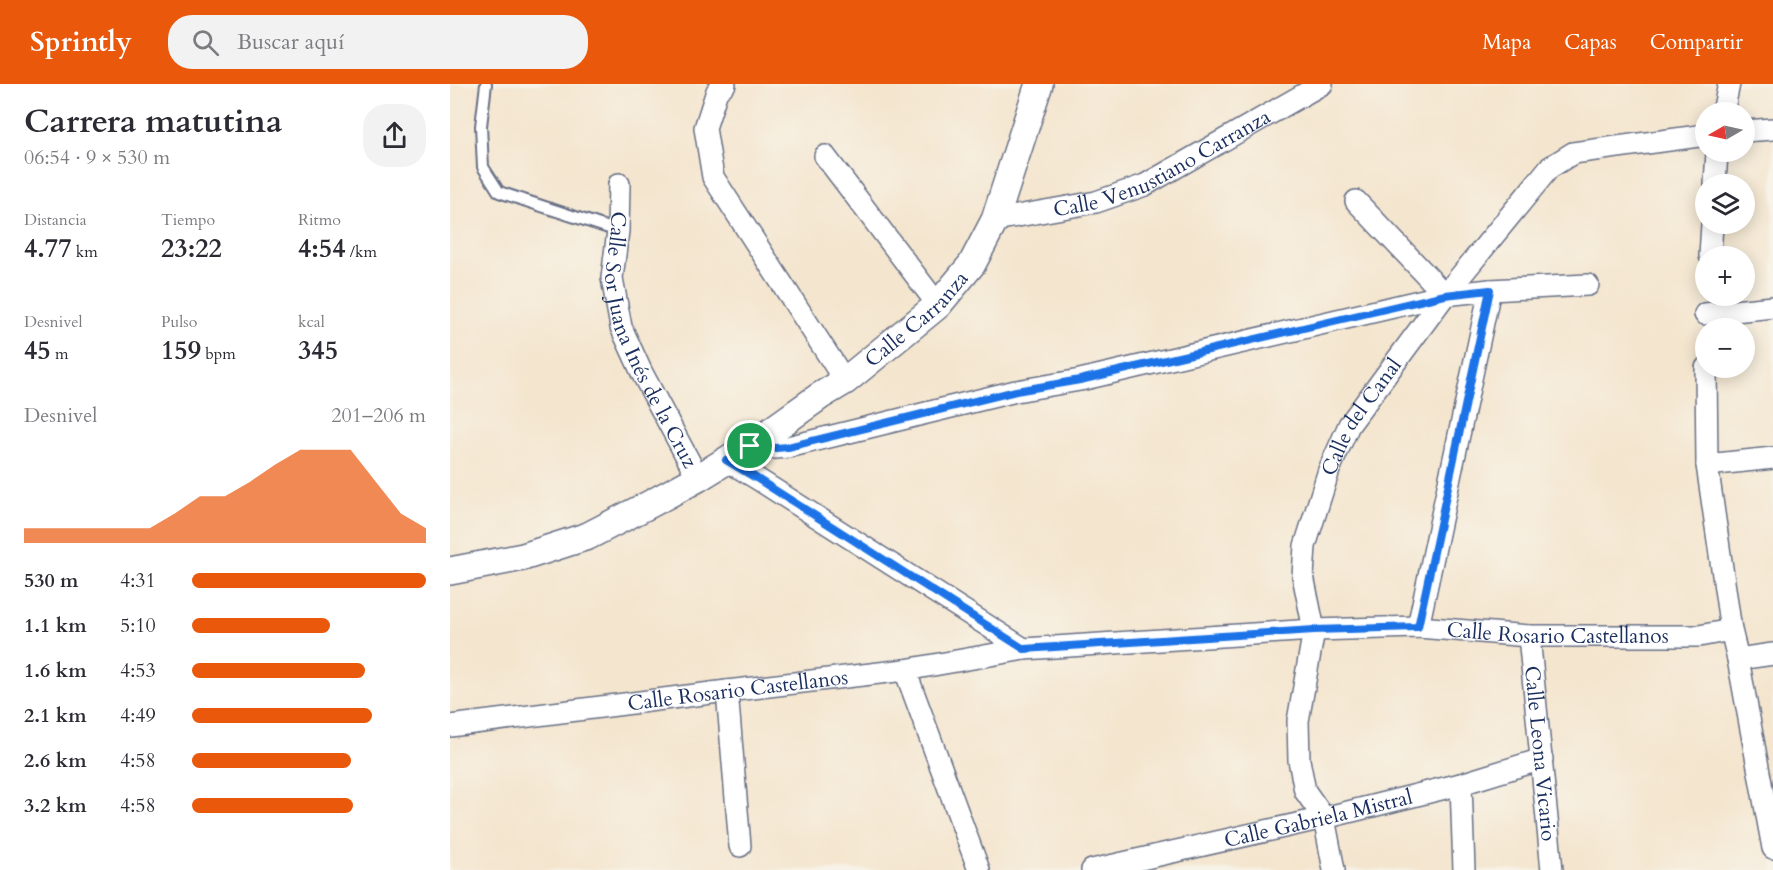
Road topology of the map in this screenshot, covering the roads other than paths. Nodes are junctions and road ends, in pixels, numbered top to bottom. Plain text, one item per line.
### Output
1 (486, 84) edge
2 (725, 84) edge
3 (1038, 84) edge
4 (1322, 84) edge
5 (1729, 84) edge
6 (1725, 102) edge
7 (1773, 129) edge
8 (1755, 130) edge
9 (1695, 136) edge
10 (825, 156) dead end
11 (619, 184) dead end
12 (1356, 201) dead end
13 (995, 220) junction
14 (618, 231) junction
15 (1588, 285) dead end
16 (1490, 290) junction
17 (1445, 295) junction
18 (938, 305) junction
19 (1773, 307) edge
20 (1706, 313) edge
21 (1706, 378) edge
22 (845, 381) junction
23 (750, 446) junction
24 (1773, 459) edge
25 (726, 460) junction
26 (1707, 465) junction
27 (698, 478) junction
28 (450, 571) edge
29 (1418, 627) junction
30 (1314, 630) junction
31 (1731, 630) junction
32 (1529, 636) junction
33 (1024, 649) junction
34 (1773, 654) edge
35 (1738, 659) junction
36 (905, 670) junction
37 (727, 691) junction
38 (450, 726) edge
39 (1542, 759) junction
40 (1461, 784) junction
41 (1324, 818) junction
42 (740, 846) dead end
43 (1773, 848) edge
44 (979, 870) edge
45 (1092, 870) edge
46 (1334, 870) edge
47 (1464, 870) edge
48 (1552, 870) edge

1 - 14 lane
2 - 22 street
3 - 13 street, Calle Carranza
4 - 13 street, Calle Venustiano Carranza
5 - 6 street
7 - 8 street
9 - 17 street, Calle del Canal
10 - 18 street
11 - 14 street, Calle Sor Juana Inés de la Cruz
12 - 17 street
13 - 18 street, Calle Carranza
14 - 27 street, Calle Sor Juana Inés de la Cruz
15 - 16 street
16 - 17 street
16 - 29 street
17 - 23 street
17 - 30 street, Calle del Canal
18 - 22 street, Calle Carranza
19 - 20 street
21 - 26 street
22 - 23 street, Calle Carranza
23 - 25 street, Calle Carranza
24 - 26 street
25 - 27 street, Calle Carranza
25 - 33 street
26 - 31 street
27 - 28 street, Calle Sor Juana Inés de la Cruz
29 - 30 street, Calle Rosario Castellanos
29 - 32 street, Calle Rosario Castellanos
30 - 33 street, Calle Rosario Castellanos
30 - 41 street, Calle del Canal
31 - 32 street, Calle Rosario Castellanos
31 - 35 street
32 - 39 street, Calle Leona Vicario
33 - 36 street, Calle Rosario Castellanos
34 - 35 street
35 - 43 street
36 - 37 street, Calle Rosario Castellanos
36 - 44 street
37 - 38 street, Calle Rosario Castellanos
37 - 42 street
39 - 40 street, Calle Gabriela Mistral
39 - 48 street, Calle Leona Vicario
40 - 41 street, Calle Gabriela Mistral
40 - 47 street
41 - 45 street, Calle Gabriela Mistral
41 - 46 street, Calle del Canal

